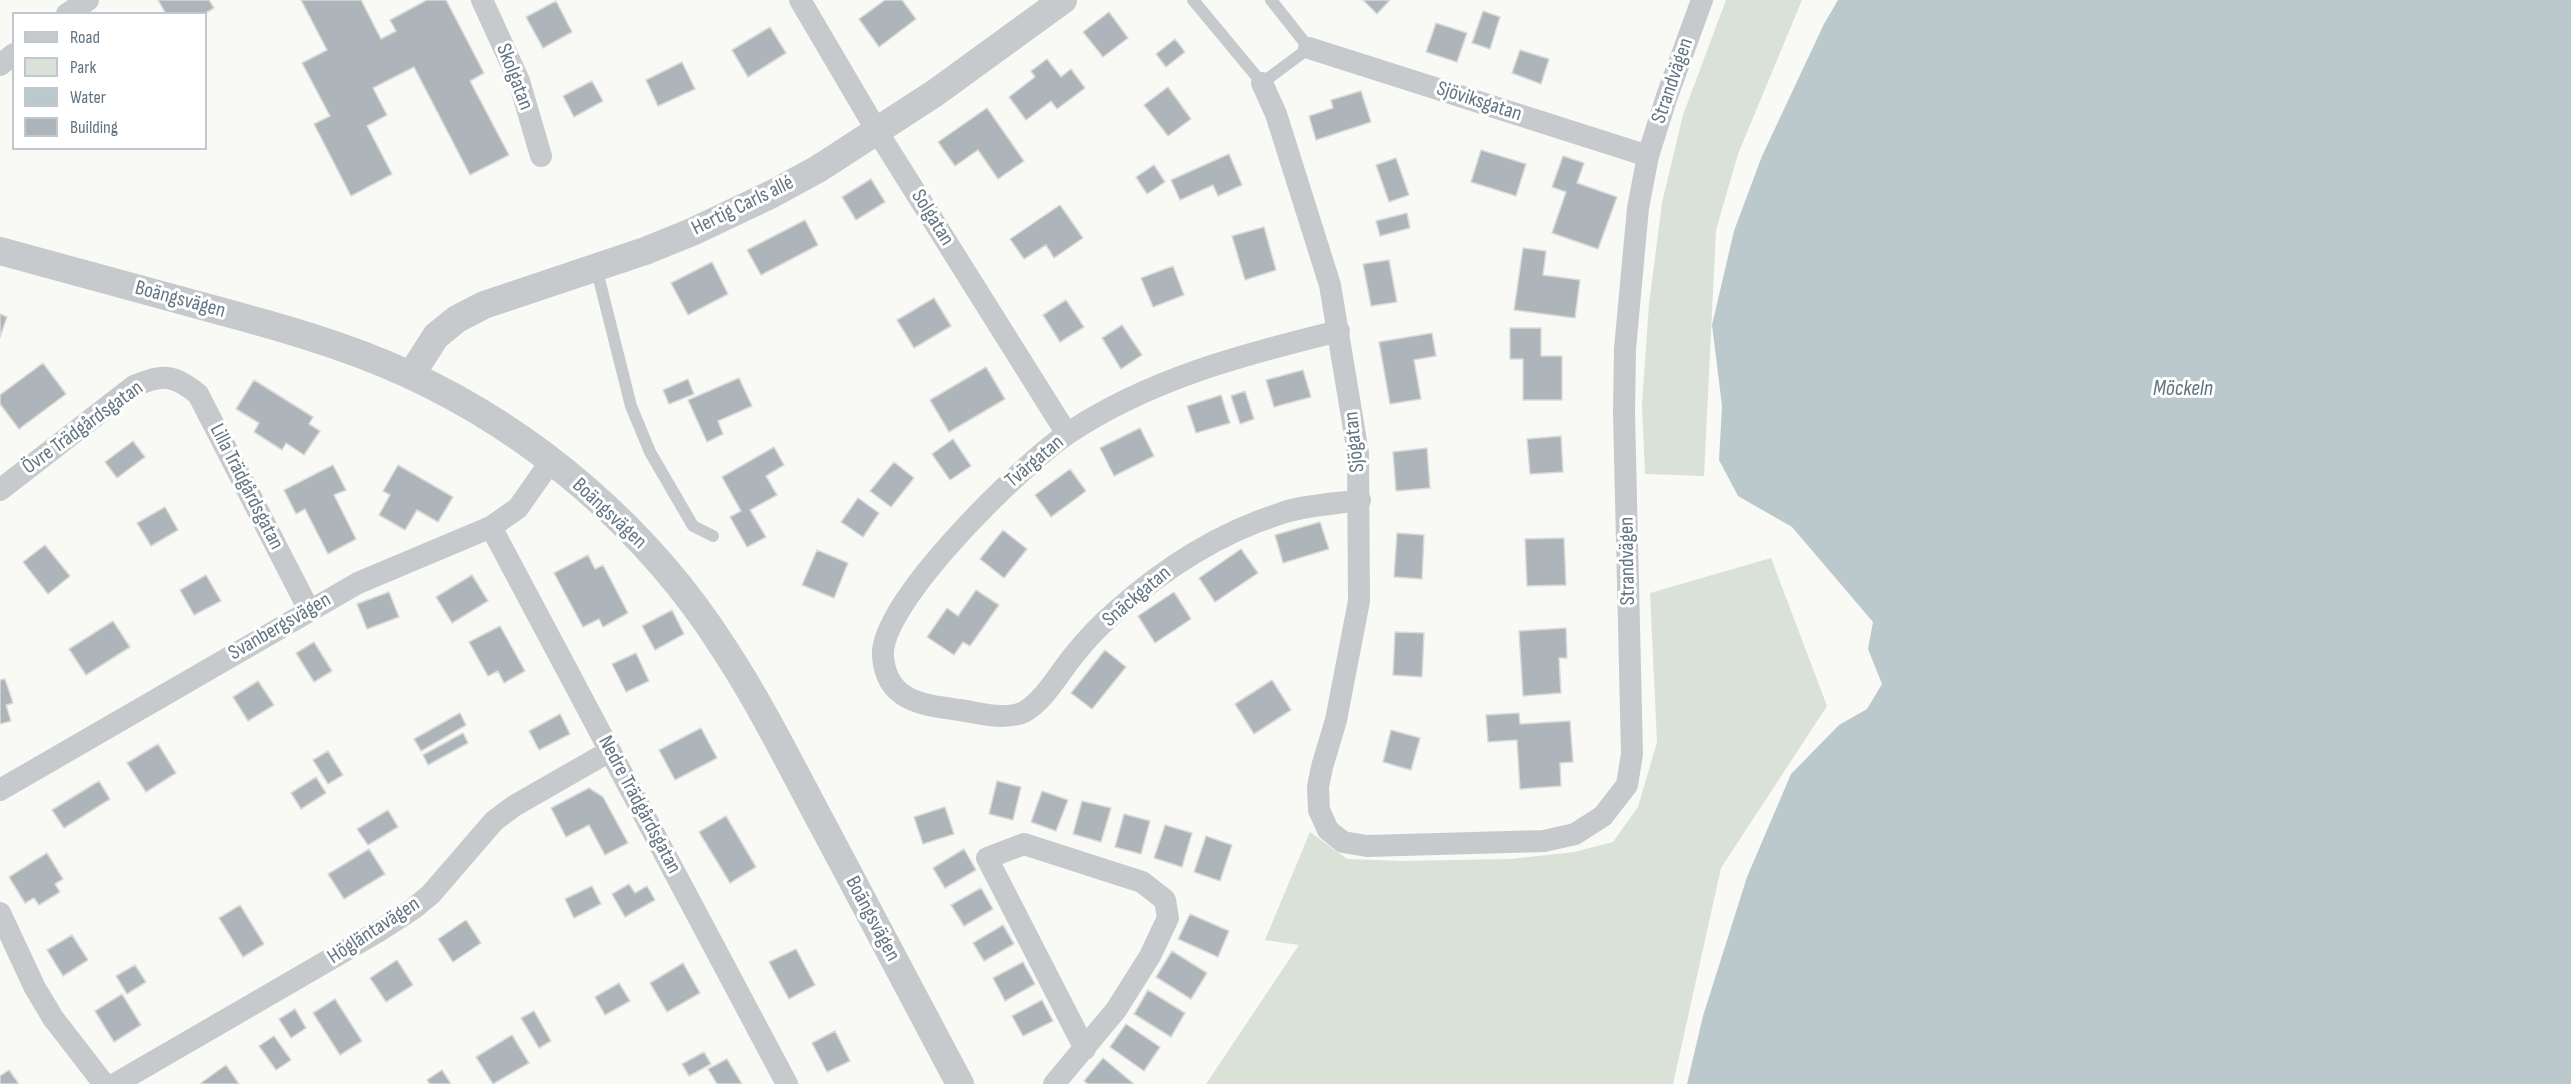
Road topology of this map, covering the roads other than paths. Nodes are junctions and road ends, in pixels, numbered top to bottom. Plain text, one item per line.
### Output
1 (88, 0) edge
2 (482, 0) edge
3 (800, 0) edge
4 (1063, 0) edge
5 (1193, 0) edge
6 (1271, 0) edge
7 (1702, 0) edge
8 (70, 12) edge
9 (1309, 48) junction
10 (12, 56) edge
11 (0, 65) edge
12 (1262, 83) junction
13 (877, 131) junction
14 (541, 156) dead end
15 (1648, 156) junction
16 (0, 251) edge
17 (596, 267) junction
18 (1339, 331) junction
19 (411, 375) junction
20 (170, 379) joint
21 (1067, 434) junction
22 (551, 461) junction
23 (0, 490) edge
24 (1360, 500) junction
25 (491, 527) junction
26 (713, 536) dead end
27 (309, 610) junction
28 (939, 707) joint
29 (610, 751) junction
30 (0, 790) edge
31 (1318, 810) joint
32 (1, 919) edge
33 (1085, 1049) junction
34 (104, 1084) edge
35 (116, 1084) edge
36 (787, 1084) edge
37 (960, 1084) edge
38 (1054, 1084) edge

1 - 8 street
2 - 14 street, Skolgatan
3 - 13 street, Solgatan
4 - 13 street, Hertig Carls allé
5 - 12 lane
6 - 9 lane
7 - 15 street, Strandvägen
9 - 12 lane
9 - 15 street, Sjöviksgatan
10 - 11 street
12 - 18 street, Sjögatan
13 - 17 street, Hertig Carls allé
13 - 21 street, Solgatan
15 - 31 street, Strandvägen
16 - 19 street, Boängsvägen
17 - 19 street, Hertig Carls allé
17 - 26 lane
18 - 21 street, Tvärgatan
18 - 24 street, Sjögatan
19 - 22 street, Boängsvägen
20 - 23 street, Övre Trädgårdsgatan
20 - 27 street, Lilla Trädgårdsgatan
21 - 28 street, Tvärgatan
22 - 25 street, Svanbergsvägen
22 - 37 street, Boängsvägen
24 - 28 street, Snäckgatan
24 - 31 street, Sjögatan
25 - 27 street, Svanbergsvägen
25 - 29 street, Nedre Trädgårdsgatan
27 - 30 street, Svanbergsvägen
29 - 35 street, Högläntavägen
29 - 36 street, Nedre Trädgårdsgatan
32 - 34 street
33 - 33 street
33 - 38 street

